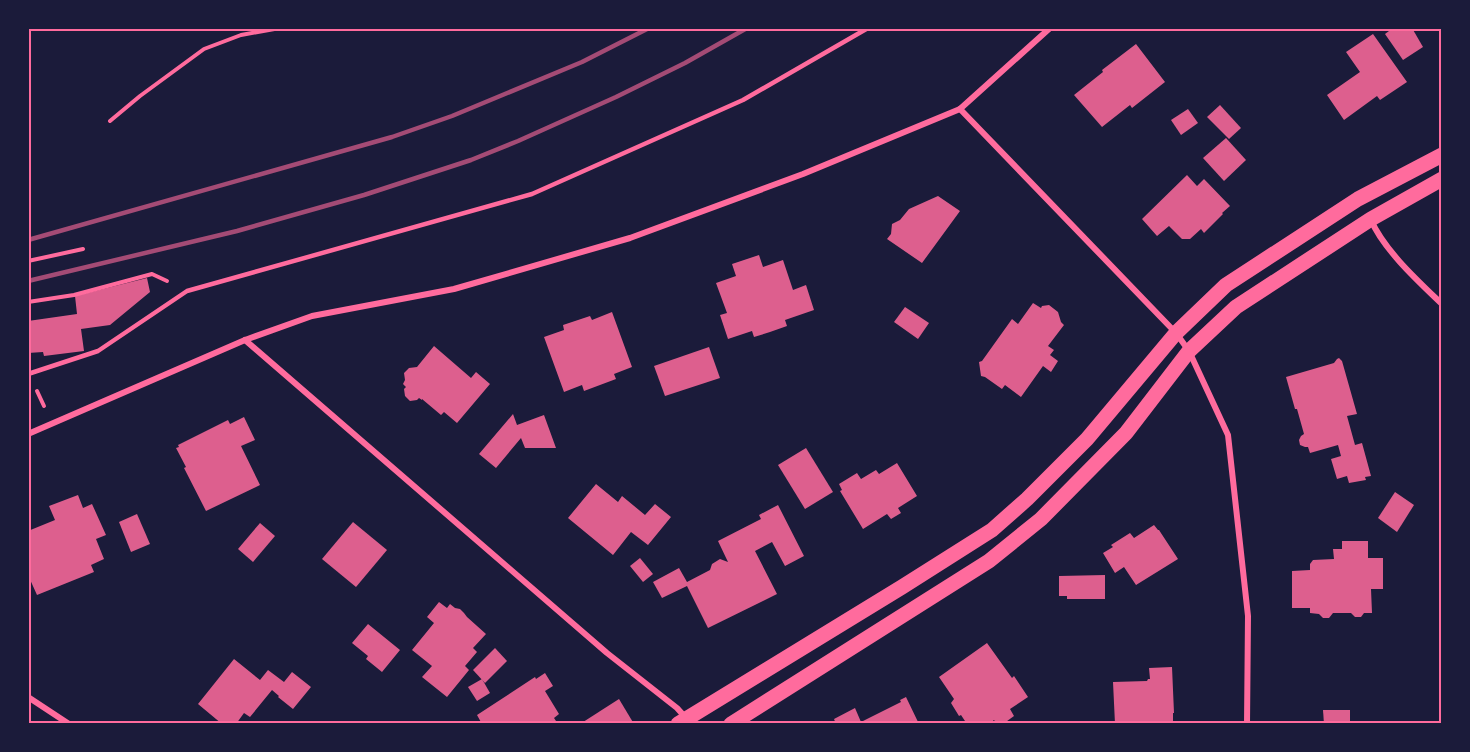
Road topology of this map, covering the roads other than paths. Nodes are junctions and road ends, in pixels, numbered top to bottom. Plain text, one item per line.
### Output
1 (868, 28) edge
2 (1050, 28) edge
3 (960, 109) junction
4 (1442, 155) edge
5 (1442, 179) edge
6 (1371, 219) junction
7 (1442, 304) edge
8 (1176, 333) junction
9 (245, 340) junction
10 (1189, 351) junction
11 (28, 374) edge
12 (28, 434) edge
13 (28, 697) edge
14 (686, 722) edge
15 (69, 723) edge
16 (731, 723) edge
17 (1247, 723) edge

1 - 11 lane
2 - 3 street
3 - 8 street
3 - 9 street
4 - 8 main road
5 - 6 main road
6 - 7 street
6 - 10 main road
8 - 10 street
8 - 14 main road
9 - 12 street
9 - 14 street
10 - 16 main road
10 - 17 street
13 - 15 street

